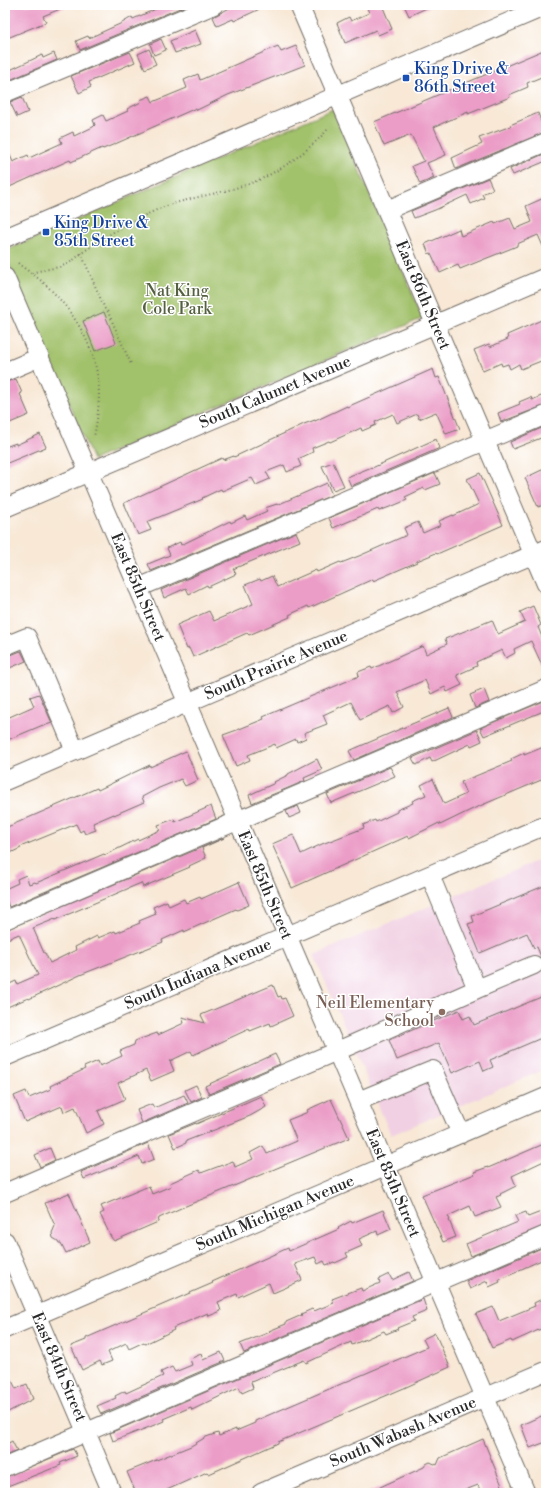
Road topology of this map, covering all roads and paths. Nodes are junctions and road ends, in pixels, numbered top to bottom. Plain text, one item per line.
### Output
1 (214, 5) edge
2 (299, 5) edge
3 (546, 6) edge
4 (5, 93) edge
5 (338, 95) junction
6 (328, 129) dead end
7 (546, 142) edge
8 (387, 210) junction
9 (5, 238) edge
10 (81, 253) junction
11 (18, 263) dead end
12 (32, 273) junction
13 (5, 277) edge
14 (546, 277) edge
15 (435, 324) junction
16 (40, 357) junction
17 (131, 364) dead end
18 (5, 372) edge
19 (546, 415) edge
20 (94, 437) dead end
21 (485, 441) junction
22 (89, 472) junction
23 (5, 508) edge
24 (540, 552) edge
25 (546, 584) edge
26 (138, 588) junction
27 (5, 646) edge
28 (546, 689) edge
29 (188, 704) junction
30 (75, 751) junction
31 (5, 781) edge
32 (238, 820) junction
33 (546, 825) edge
34 (430, 875) junction
35 (5, 920) edge
36 (287, 936) junction
37 (534, 964) dead end
38 (477, 989) junction
39 (337, 1051) junction
40 (5, 1057) edge
41 (546, 1097) edge
42 (358, 1101) junction
43 (461, 1134) junction
44 (386, 1166) junction
45 (5, 1193) edge
46 (546, 1235) edge
47 (5, 1241) edge
48 (436, 1282) junction
49 (36, 1315) junction
50 (5, 1329) edge
51 (546, 1371) edge
52 (485, 1397) junction
53 (86, 1432) junction
54 (5, 1467) edge
55 (112, 1493) edge
56 (261, 1493) edge
57 (526, 1493) edge

1 - 4 street
2 - 5 street, East 86th Street
3 - 5 street
5 - 8 street, East 86th Street
5 - 9 street
6 - 10 path
7 - 8 street
8 - 15 street, East 86th Street
10 - 12 path
10 - 17 path
11 - 12 path
12 - 20 path
13 - 16 street, East 85th Street
14 - 15 street, South Calumet Avenue
15 - 21 street, East 86th Street
15 - 22 street, South Calumet Avenue
16 - 18 street
16 - 22 street, East 85th Street
19 - 21 street
21 - 24 street, East 86th Street
21 - 26 street
22 - 23 street, South Calumet Avenue
22 - 26 street, East 85th Street
24 - 25 street, East 86th Street
24 - 29 street, South Prairie Avenue
26 - 29 street, East 85th Street
27 - 30 street
28 - 32 street
29 - 30 street, South Prairie Avenue
29 - 32 street, East 85th Street
30 - 31 street, South Prairie Avenue
32 - 35 street
32 - 36 street, East 85th Street
33 - 34 street, South Indiana Avenue
34 - 36 street, South Indiana Avenue
34 - 38 street
36 - 39 street, East 85th Street
36 - 40 street, South Indiana Avenue
37 - 38 street
38 - 39 street
39 - 42 street, East 85th Street
39 - 45 street
41 - 43 street, South Michigan Avenue
42 - 43 street
42 - 44 street, East 85th Street
43 - 44 street, South Michigan Avenue
44 - 48 street, East 85th Street
44 - 49 street, South Michigan Avenue
46 - 48 street
47 - 49 street, East 84th Street
48 - 52 street, East 85th Street
48 - 53 street
49 - 50 street, South Michigan Avenue
49 - 53 street, East 84th Street
51 - 52 street, South Wabash Avenue
52 - 56 street, South Wabash Avenue
52 - 57 street, East 85th Street
53 - 54 street
53 - 55 street, East 84th Street

